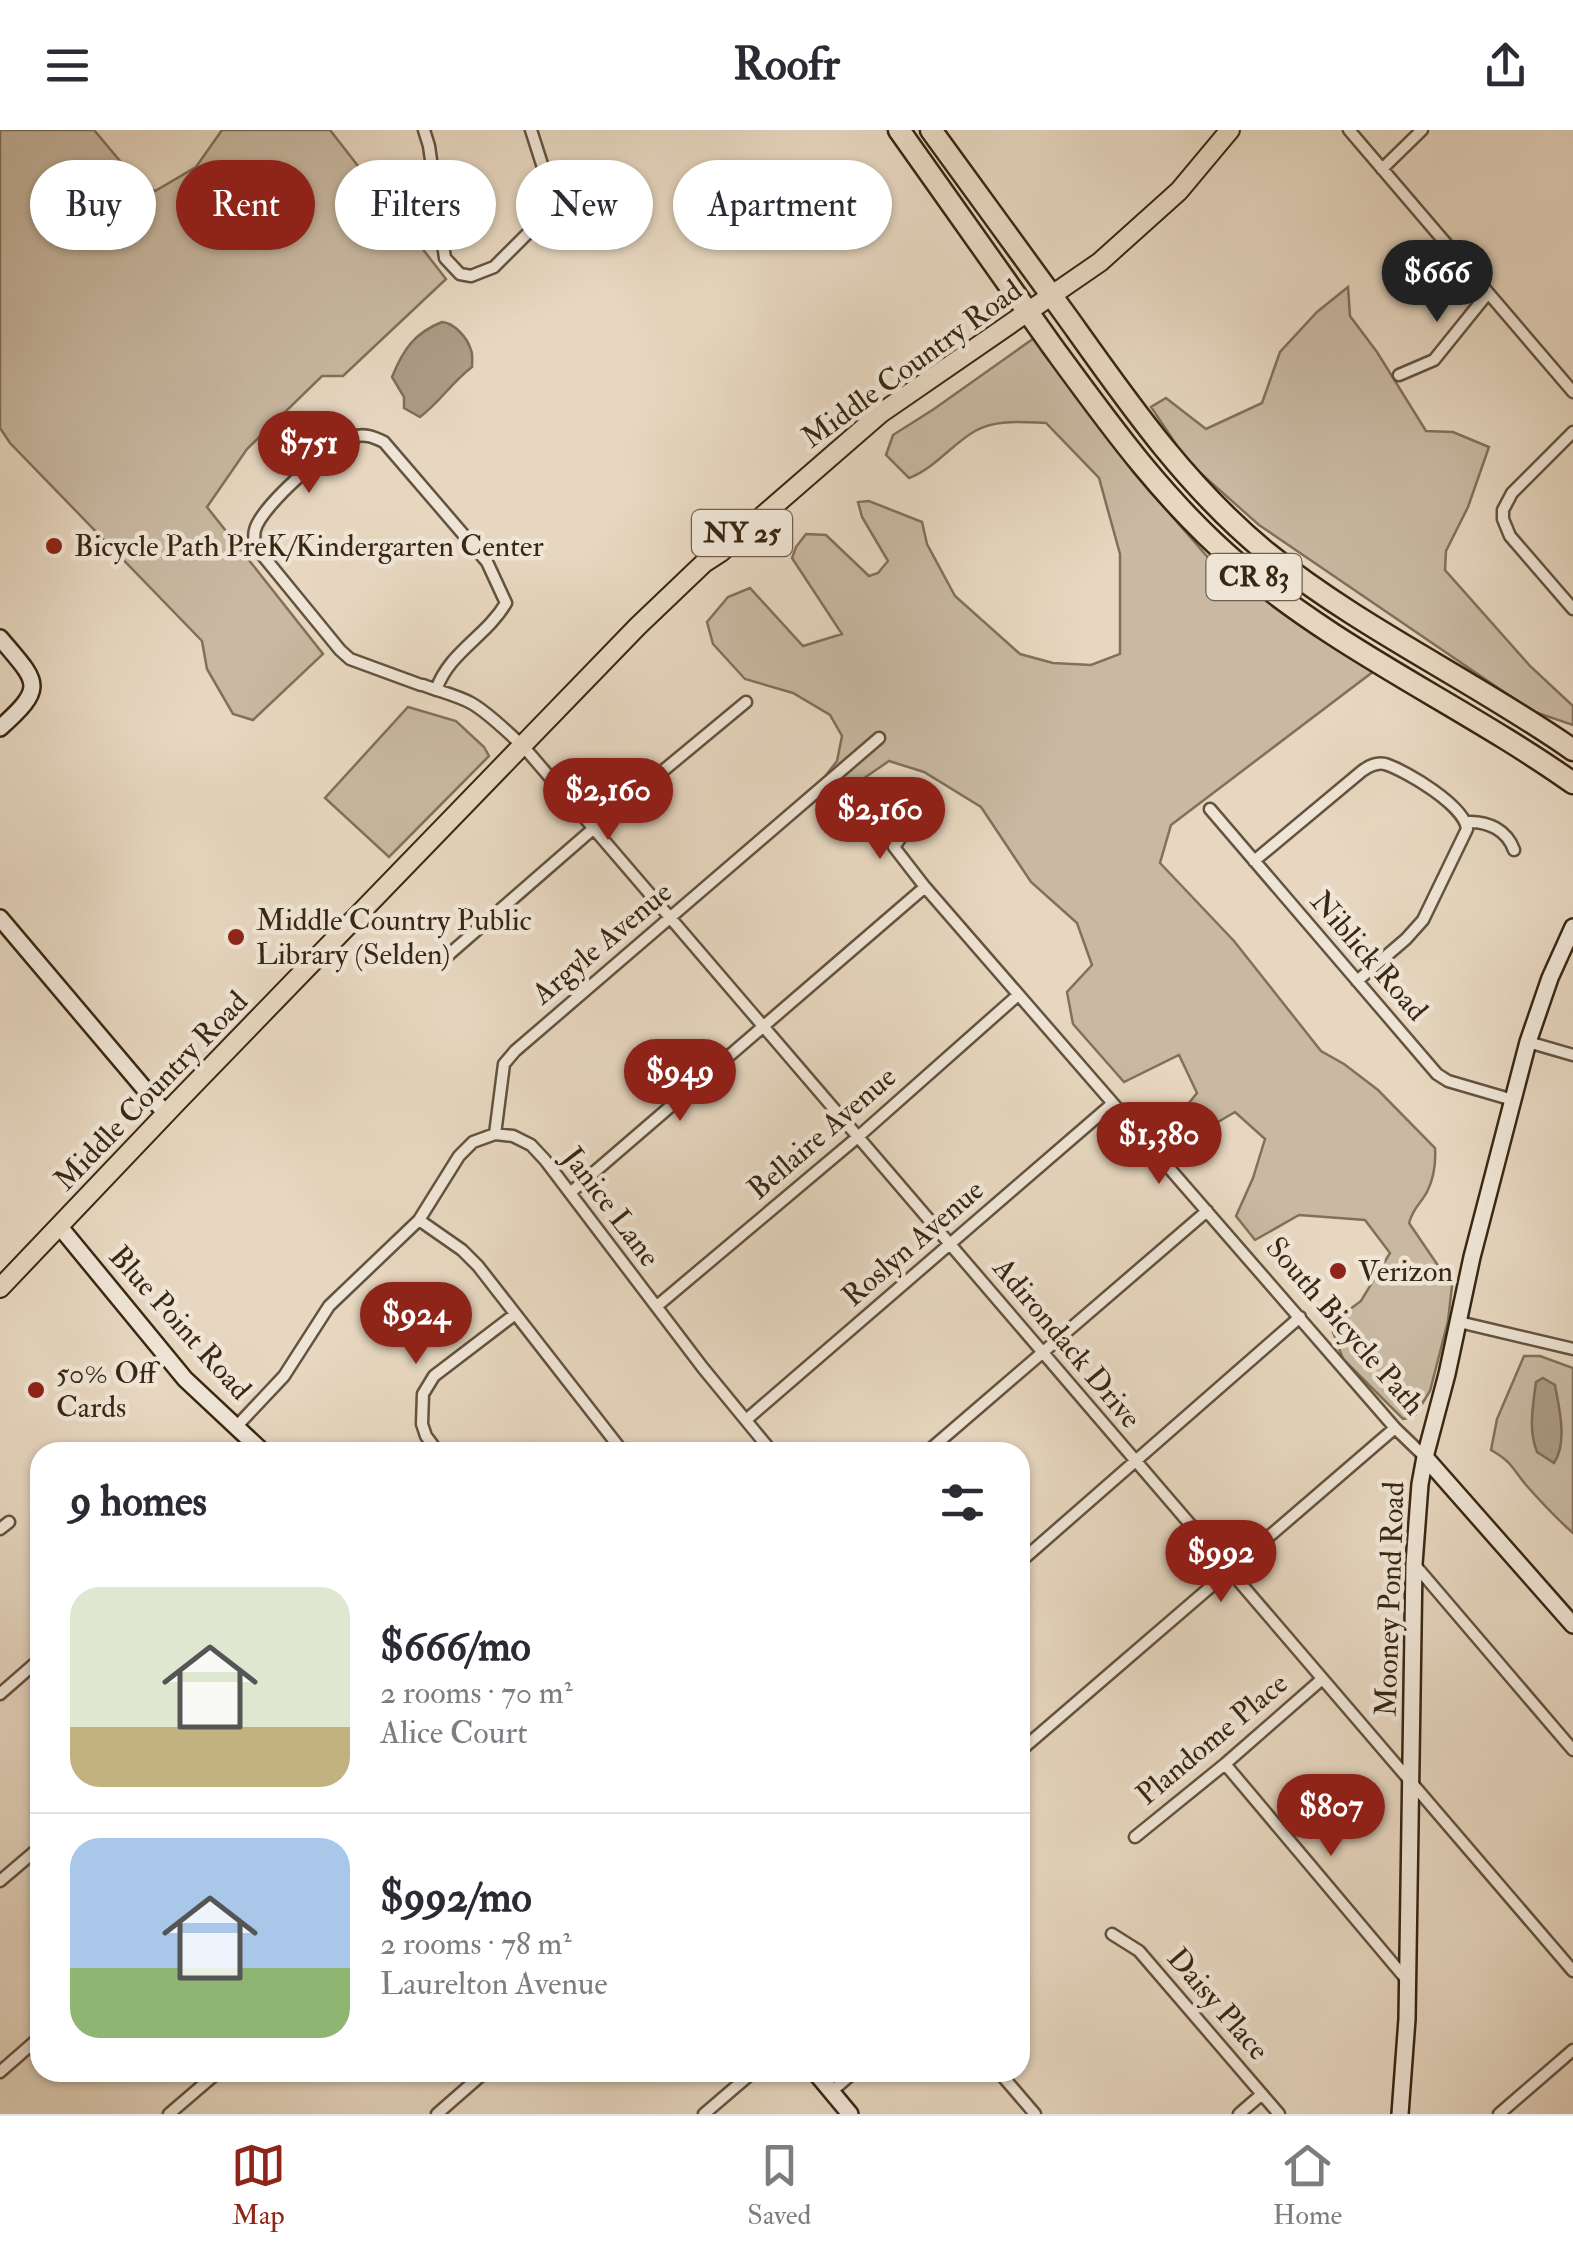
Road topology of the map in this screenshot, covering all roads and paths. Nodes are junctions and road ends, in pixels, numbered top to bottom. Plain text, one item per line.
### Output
1 (424, 130) edge
2 (531, 130) edge
3 (899, 130) edge
4 (931, 130) edge
5 (1230, 130) edge
6 (1349, 130) edge
7 (1422, 130) edge
8 (1382, 169) junction
9 (1488, 293) junction
10 (1051, 295) junction
11 (1028, 312) junction
12 (1399, 375) dead end
13 (1573, 392) edge
14 (1573, 432) edge
15 (1573, 610) edge
16 (0, 638) edge
17 (436, 690) junction
18 (746, 702) dead end
19 (0, 728) edge
20 (878, 738) dead end
21 (524, 746) junction
22 (1573, 750) edge
23 (1573, 783) edge
24 (1210, 810) dead end
25 (1467, 822) junction
26 (594, 828) junction
27 (904, 833) dead end
28 (1514, 850) dead end
29 (1254, 861) junction
30 (924, 887) junction
31 (0, 918) edge
32 (671, 918) junction
33 (1573, 927) edge
34 (446, 957) dead end
35 (1357, 981) junction
36 (1018, 995) junction
37 (764, 1025) junction
38 (1528, 1042) junction
39 (1573, 1055) edge
40 (1514, 1100) junction
41 (1112, 1104) junction
42 (166, 1113) junction
43 (495, 1134) junction
44 (859, 1136) junction
45 (570, 1193) junction
46 (1207, 1211) junction
47 (418, 1220) junction
48 (60, 1227) junction
49 (950, 1244) junction
50 (2, 1282) edge
51 (657, 1306) junction
52 (514, 1315) junction
53 (1300, 1318) junction
54 (1459, 1322) junction
55 (1573, 1349) edge
56 (1044, 1353) junction
57 (746, 1420) junction
58 (236, 1427) junction
59 (1395, 1428) junction
60 (252, 1442) edge
61 (430, 1442) edge
62 (615, 1442) edge
63 (764, 1442) edge
64 (939, 1442) edge
65 (1425, 1457) junction
66 (1136, 1463) junction
67 (1030, 1553) edge
68 (1414, 1564) junction
69 (1230, 1572) junction
70 (1573, 1624) edge
71 (30, 1668) edge
72 (1321, 1680) junction
73 (0, 1694) edge
74 (1030, 1742) edge
75 (1573, 1750) edge
76 (1224, 1764) junction
77 (1410, 1782) junction
78 (1135, 1836) dead end
79 (30, 1856) edge
80 (0, 1881) edge
81 (1112, 1934) dead end
82 (1573, 1971) edge
83 (1407, 1980) junction
84 (30, 2046) edge
85 (1573, 2050) edge
86 (0, 2072) edge
87 (207, 2082) edge
88 (474, 2082) edge
89 (741, 2082) edge
90 (824, 2082) edge
91 (843, 2082) edge
92 (1008, 2082) edge
93 (832, 2092) junction
94 (1262, 2094) junction
95 (170, 2114) edge
96 (437, 2114) edge
97 (704, 2114) edge
98 (850, 2114) edge
99 (1035, 2114) edge
100 (1238, 2114) edge
101 (1279, 2114) edge
102 (1400, 2114) edge
103 (1498, 2114) edge

1 - 2 street
3 - 11 highway, CR 83
4 - 10 highway, CR 83
5 - 10 main road, Middle Country Road / NY 25
6 - 8 street
7 - 8 street
8 - 9 street
9 - 12 street
9 - 13 street
10 - 11 main road, Middle Country Road / NY 25
10 - 22 highway, CR 83
11 - 21 main road, Middle Country Road / NY 25
11 - 23 highway, CR 83
14 - 15 street
16 - 19 street
17 - 17 street, Adirondack Drive
17 - 21 street, Adirondack Drive
18 - 26 street
20 - 32 street, Argyle Avenue
21 - 26 street, Adirondack Drive
21 - 42 main road, Middle Country Road / NY 25
24 - 29 street, Niblick Road
25 - 28 street
25 - 29 street
25 - 35 street
26 - 32 street, Adirondack Drive
26 - 34 street
27 - 30 street, South Bicycle Path
29 - 35 street, Niblick Road
30 - 36 street, South Bicycle Path
30 - 37 street
31 - 42 street
32 - 37 street, Adirondack Drive
32 - 43 street, Argyle Avenue
33 - 38 street, Mooney Pond Road
35 - 40 street, Niblick Road
36 - 41 street, South Bicycle Path
36 - 44 street, Bellaire Avenue
37 - 44 street, Adirondack Drive
37 - 45 street
38 - 39 street
38 - 40 street, Mooney Pond Road
40 - 54 street, Mooney Pond Road
41 - 46 street, South Bicycle Path
41 - 49 street, Roslyn Avenue
42 - 48 main road, Middle Country Road / NY 25
43 - 45 street, Janice Lane
43 - 47 street
44 - 49 street, Adirondack Drive
44 - 51 street, Bellaire Avenue
45 - 51 street, Janice Lane
46 - 53 street, South Bicycle Path
46 - 56 street
47 - 52 street
47 - 58 street
48 - 50 main road, Middle Country Road / NY 25
48 - 58 street, Blue Point Road
49 - 56 street, Adirondack Drive
49 - 57 street, Roslyn Avenue
51 - 57 street, Janice Lane
52 - 61 street
52 - 62 street
53 - 59 street, South Bicycle Path
53 - 66 street
54 - 55 street
54 - 65 street, Mooney Pond Road
56 - 64 street
56 - 66 street, Adirondack Drive
57 - 63 street, Janice Lane
58 - 60 street, Blue Point Road
59 - 65 street, South Bicycle Path
59 - 69 street
65 - 68 street, Mooney Pond Road
65 - 70 street, South Bicycle Path
66 - 67 street
66 - 69 street, Adirondack Drive
68 - 75 street
68 - 77 street, Mooney Pond Road
69 - 72 street, Adirondack Drive
69 - 74 street
71 - 73 street
72 - 76 street, Plandome Place
72 - 77 street, Adirondack Drive
76 - 78 street, Plandome Place
76 - 83 street
77 - 82 street, Adirondack Drive
77 - 83 street, Mooney Pond Road
79 - 80 street
81 - 94 street, Daisy Place
83 - 102 street, Mooney Pond Road
84 - 86 street
85 - 103 street
87 - 95 street
88 - 96 street
89 - 97 street
90 - 93 street
91 - 93 street
92 - 99 street
93 - 98 street
94 - 100 street
94 - 101 street, Daisy Place

